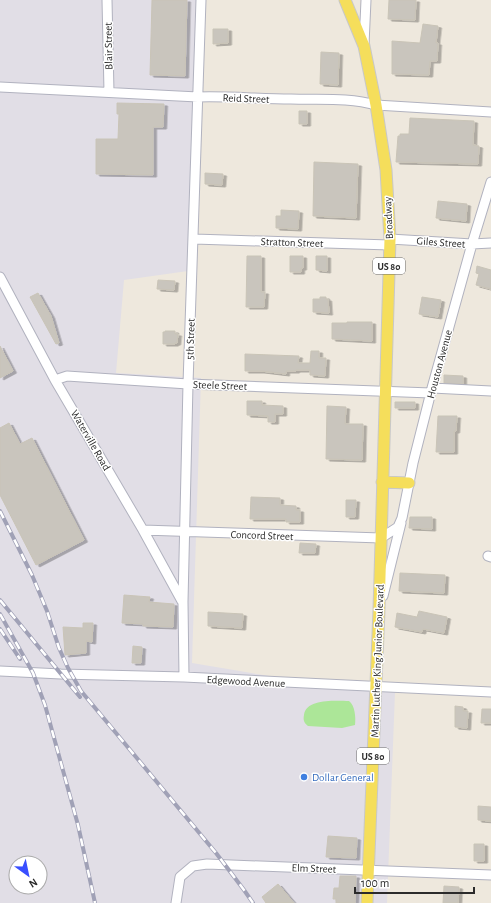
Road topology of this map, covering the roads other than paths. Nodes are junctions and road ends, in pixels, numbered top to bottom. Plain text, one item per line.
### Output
1 (107, 0) edge
2 (201, 0) edge
3 (345, 0) edge
4 (366, 0) edge
5 (364, 46) junction
6 (0, 87) edge
7 (109, 92) junction
8 (198, 97) junction
9 (376, 105) junction
10 (491, 112) edge
11 (491, 182) edge
12 (194, 239) junction
13 (390, 242) junction
14 (491, 243) edge
15 (472, 244) junction
16 (0, 277) edge
17 (55, 380) junction
18 (188, 384) junction
19 (431, 391) junction
20 (491, 391) edge
21 (385, 392) junction
22 (382, 482) junction
23 (409, 483) junction
24 (402, 518) junction
25 (144, 530) junction
26 (185, 532) junction
27 (381, 538) junction
28 (183, 602) junction
29 (379, 610) junction
30 (0, 671) edge
31 (184, 677) junction
32 (375, 687) junction
33 (491, 692) edge
34 (368, 870) junction
35 (491, 875) edge
36 (176, 903) edge
37 (367, 903) edge

1 - 7 street, Blair Street
2 - 8 street, 5th Street
3 - 5 main road, Broadway / US 80
4 - 5 street
5 - 9 main road, Broadway / US 80
6 - 7 street, Reid Street
7 - 8 street, Reid Street
8 - 9 street, Reid Street
8 - 12 street, 5th Street
9 - 10 street, Reid Street
9 - 13 main road, Broadway / US 80
11 - 15 street, Houston Avenue
12 - 13 street, Stratton Street
12 - 18 street, 5th Street
13 - 15 street, Giles Street
13 - 21 main road, Broadway / US 80
14 - 15 street, Giles Street
15 - 19 street, Houston Avenue
16 - 17 street, Waterville Road
17 - 18 street, Steele Street
17 - 25 street, Waterville Road
18 - 21 street, Steele Street
18 - 26 street, 5th Street
19 - 20 street, Steele Street
19 - 21 street, Steele Street
19 - 23 street, Houston Avenue
21 - 22 main road, Broadway / US 80
22 - 23 main road
22 - 27 main road, Broadway / US 80
23 - 24 street, Houston Avenue
24 - 27 street, Houston Avenue
24 - 29 street
25 - 26 street, Concord Street
25 - 28 street, Waterville Road
26 - 27 street, Concord Street
26 - 28 street, 5th Street
27 - 29 main road, Martin Luther King Junior Boulevard / US 80
28 - 31 street, 5th Street
29 - 32 main road, Martin Luther King Junior Boulevard / US 80
30 - 31 street, Edgewood Avenue
31 - 32 street, Edgewood Avenue
32 - 33 street, Edgewood Avenue
32 - 34 main road, Martin Luther King Junior Boulevard / US 80
34 - 35 street, Elm Street
34 - 36 street, Elm Street
34 - 37 main road, Martin Luther King Junior Boulevard / US 80

